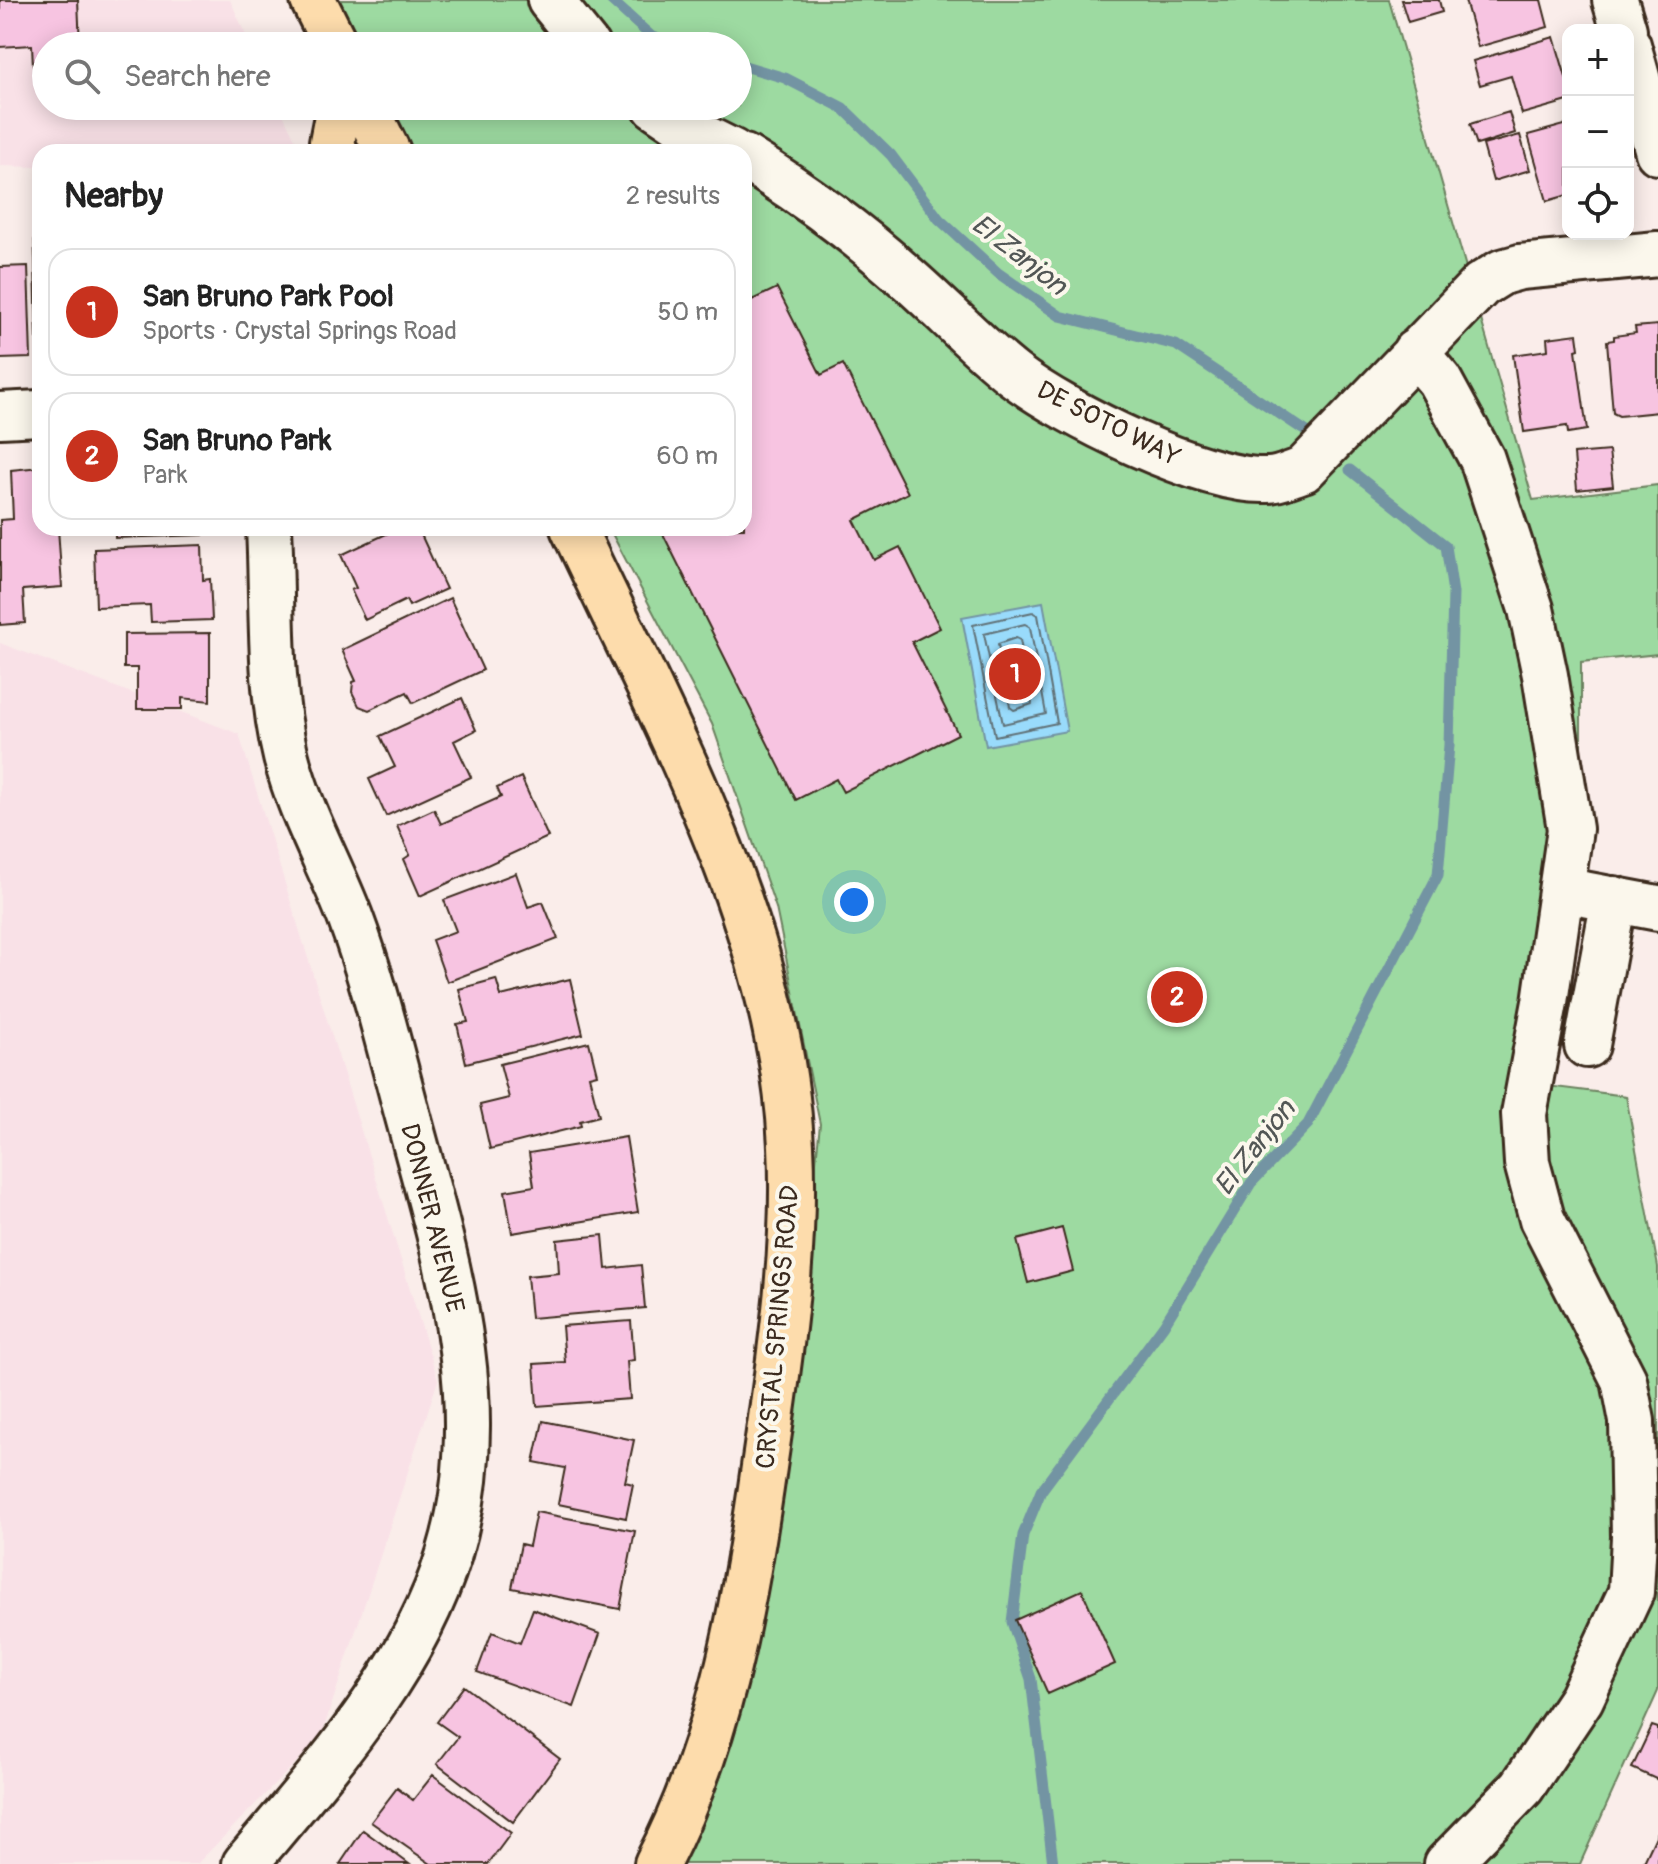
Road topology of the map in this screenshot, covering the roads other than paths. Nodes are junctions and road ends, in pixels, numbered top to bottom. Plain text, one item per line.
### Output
1 (313, 0) edge
2 (550, 0) edge
3 (1615, 0) edge
4 (1622, 24) edge
5 (329, 32) edge
6 (576, 32) edge
7 (1634, 66) edge
8 (336, 120) edge
9 (372, 120) edge
10 (676, 120) edge
11 (333, 144) edge
12 (384, 144) edge
13 (717, 144) edge
14 (1658, 152) edge
15 (752, 162) edge
16 (1658, 254) edge
17 (1415, 352) junction
18 (32, 413) edge
19 (0, 415) edge
20 (269, 536) edge
21 (577, 536) edge
22 (1562, 889) junction
23 (1614, 899) junction
24 (1658, 908) edge
25 (1587, 1045) dead end
26 (664, 1859) edge
27 (245, 1864) edge
28 (1447, 1864) edge

1 - 5 main road
2 - 6 street
3 - 4 street
7 - 14 street
8 - 11 main road
9 - 12 main road
10 - 13 street
15 - 17 street, DE SOTO WAY
16 - 17 street, DE SOTO WAY
17 - 22 street
18 - 19 street
20 - 27 street, DONNER AVENUE
21 - 26 main road, CRYSTAL SPRINGS ROAD
22 - 23 street
22 - 28 street
23 - 24 street
23 - 25 street

